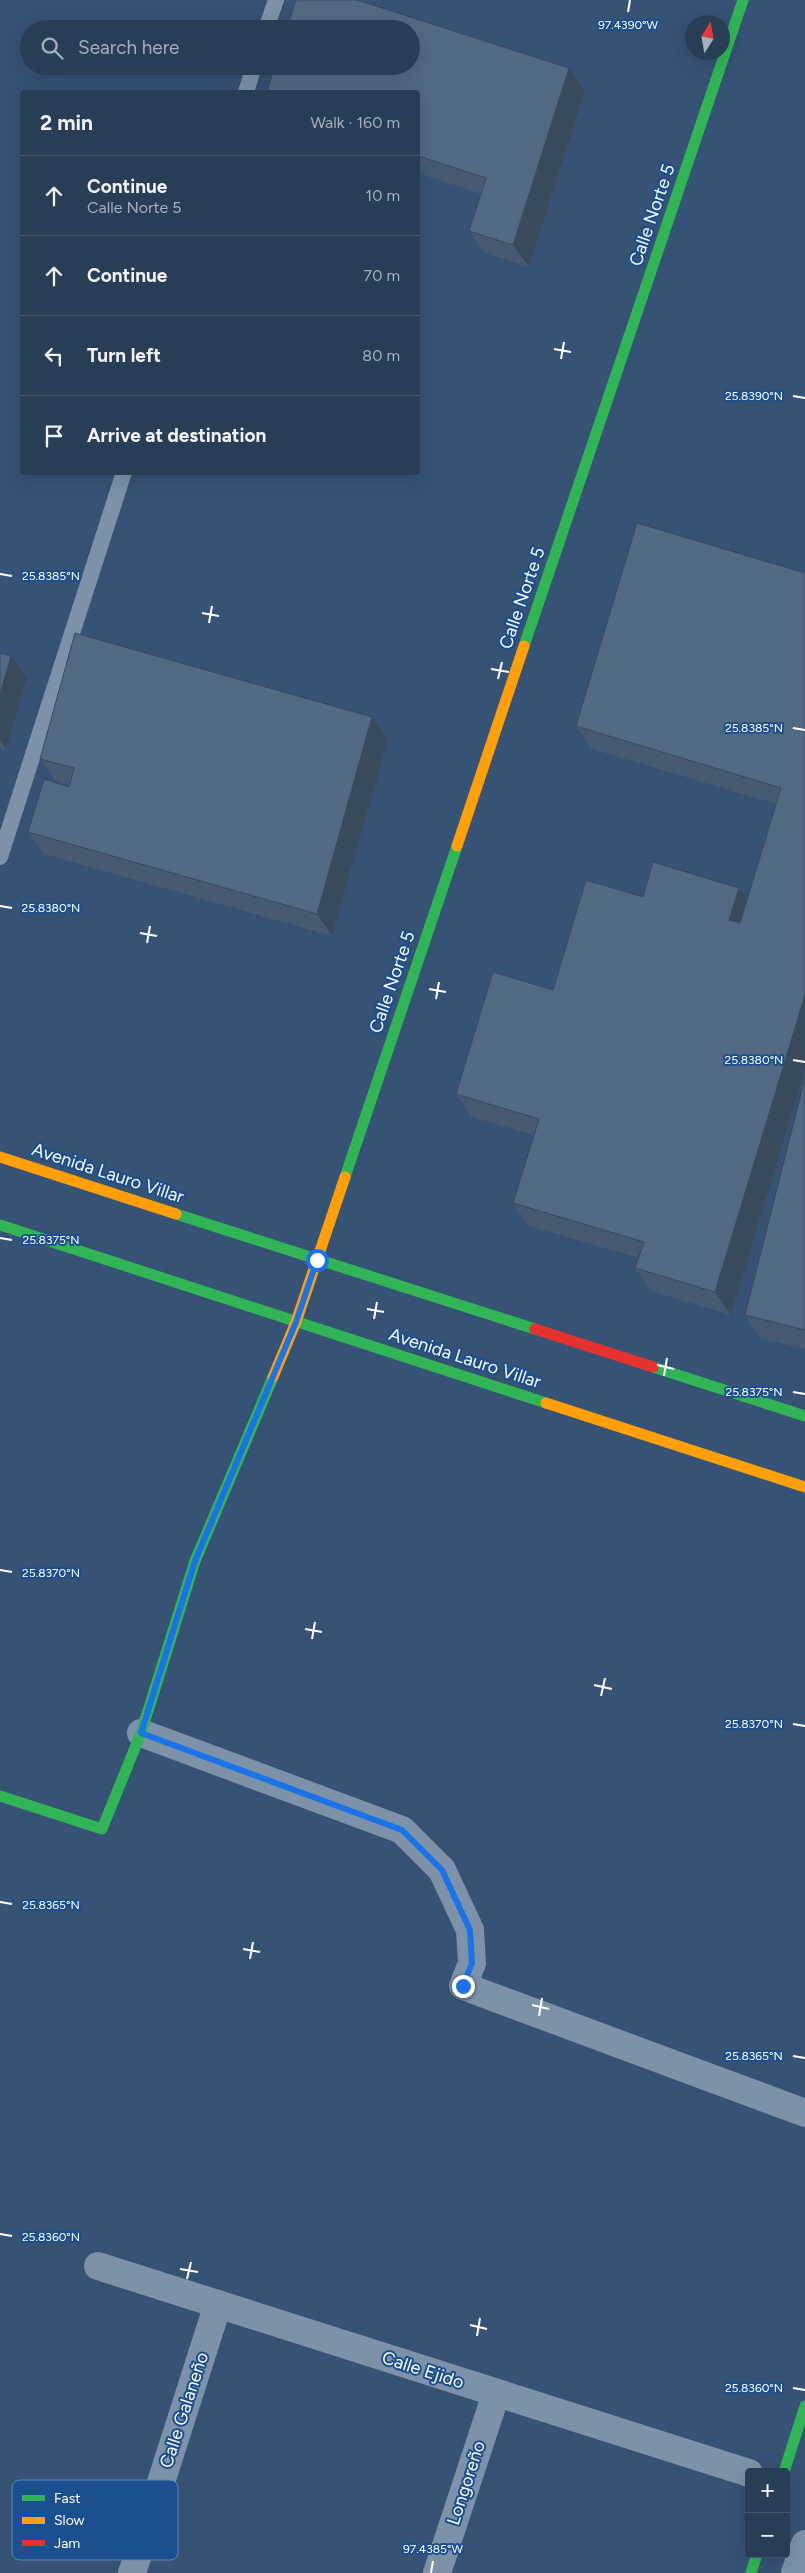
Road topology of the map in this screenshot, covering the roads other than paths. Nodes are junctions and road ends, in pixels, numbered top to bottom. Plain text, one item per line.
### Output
1 (276, 0) edge
2 (743, 0) edge
3 (269, 20) edge
4 (251, 75) edge
5 (247, 90) edge
6 (123, 475) edge
7 (0, 857) edge
8 (0, 1157) edge
9 (0, 1225) edge
10 (317, 1260) junction
11 (296, 1322) junction
12 (805, 1416) edge
13 (805, 1487) edge
14 (141, 1733) junction
15 (0, 1796) edge
16 (805, 2114) edge
17 (98, 2266) dead end
18 (218, 2304) junction
19 (496, 2394) junction
20 (805, 2406) edge
21 (785, 2468) edge
22 (745, 2472) edge
23 (162, 2480) edge
24 (805, 2544) edge
25 (756, 2558) edge
26 (136, 2560) edge
27 (132, 2573) edge
28 (437, 2573) edge
29 (751, 2573) edge
30 (795, 2573) edge

1 - 3 lane
2 - 10 street, Calle Norte 5
4 - 5 lane
6 - 7 lane
8 - 10 street, Avenida Lauro Villar
9 - 11 street, Avenida Lauro Villar
10 - 11 street, Calle Norte 5
10 - 12 street, Avenida Lauro Villar
11 - 13 street, Avenida Lauro Villar
11 - 14 street, Calle Norte 5
14 - 15 street, Calle Norte 5
14 - 16 street
17 - 18 street, Calle Ejido
18 - 19 street, Calle Ejido
18 - 23 street, Calle Galaneño
19 - 22 street, Calle Ejido
19 - 28 street, Longoreño
20 - 21 street
24 - 30 street
25 - 29 street
26 - 27 street, Calle Galaneño

